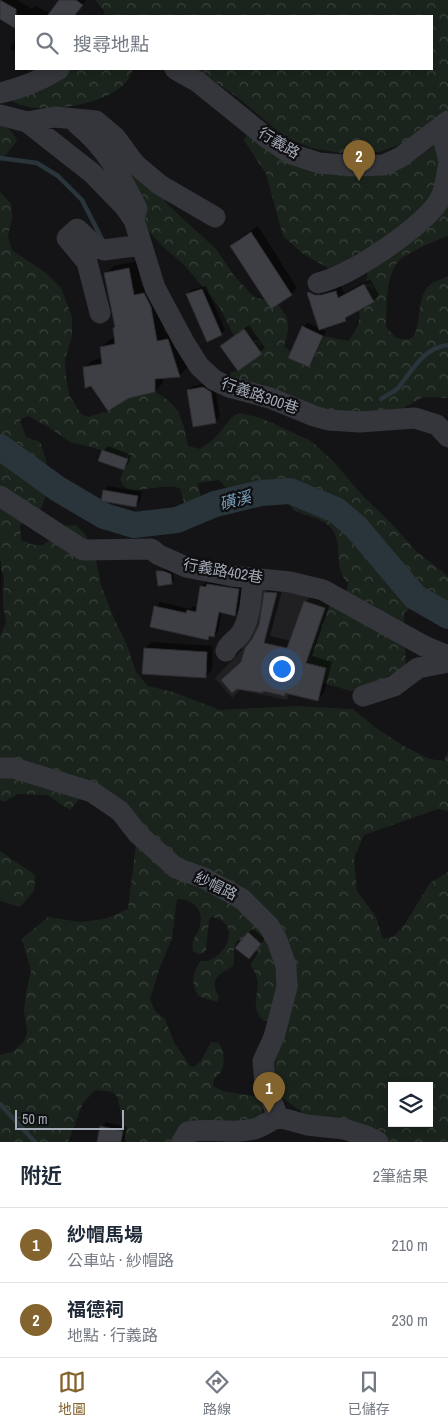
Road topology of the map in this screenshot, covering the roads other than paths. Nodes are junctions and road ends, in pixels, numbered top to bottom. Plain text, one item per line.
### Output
1 (57, 70) edge
2 (178, 70) edge
3 (0, 93) edge
4 (0, 116) edge
5 (69, 117) junction
6 (27, 122) junction
7 (444, 124) edge
8 (448, 158) edge
9 (448, 167) edge
10 (215, 217) dead end
11 (134, 220) junction
12 (142, 245) junction
13 (318, 283) dead end
14 (100, 313) dead end
15 (448, 438) edge
16 (0, 496) edge
17 (253, 578) junction
18 (226, 652) dead end
19 (448, 656) edge
20 (448, 662) edge
21 (363, 696) dead end
22 (0, 768) edge
23 (278, 1117) junction
24 (182, 1142) edge
25 (378, 1142) edge

1 - 3 street
2 - 7 street, 行義路
4 - 6 street, 行義路300巷
5 - 6 street, 行義路300巷
5 - 10 street
5 - 11 street, 行義路300巷
6 - 11 street, 行義路300巷
7 - 8 street
9 - 13 street
11 - 12 street, 行義路300巷
12 - 14 street
12 - 15 street, 行義路300巷
16 - 17 street, 行義路402巷
17 - 18 street
17 - 19 street, 行義路402巷
20 - 21 street
22 - 23 street, 紗帽路
23 - 24 street
23 - 25 street

